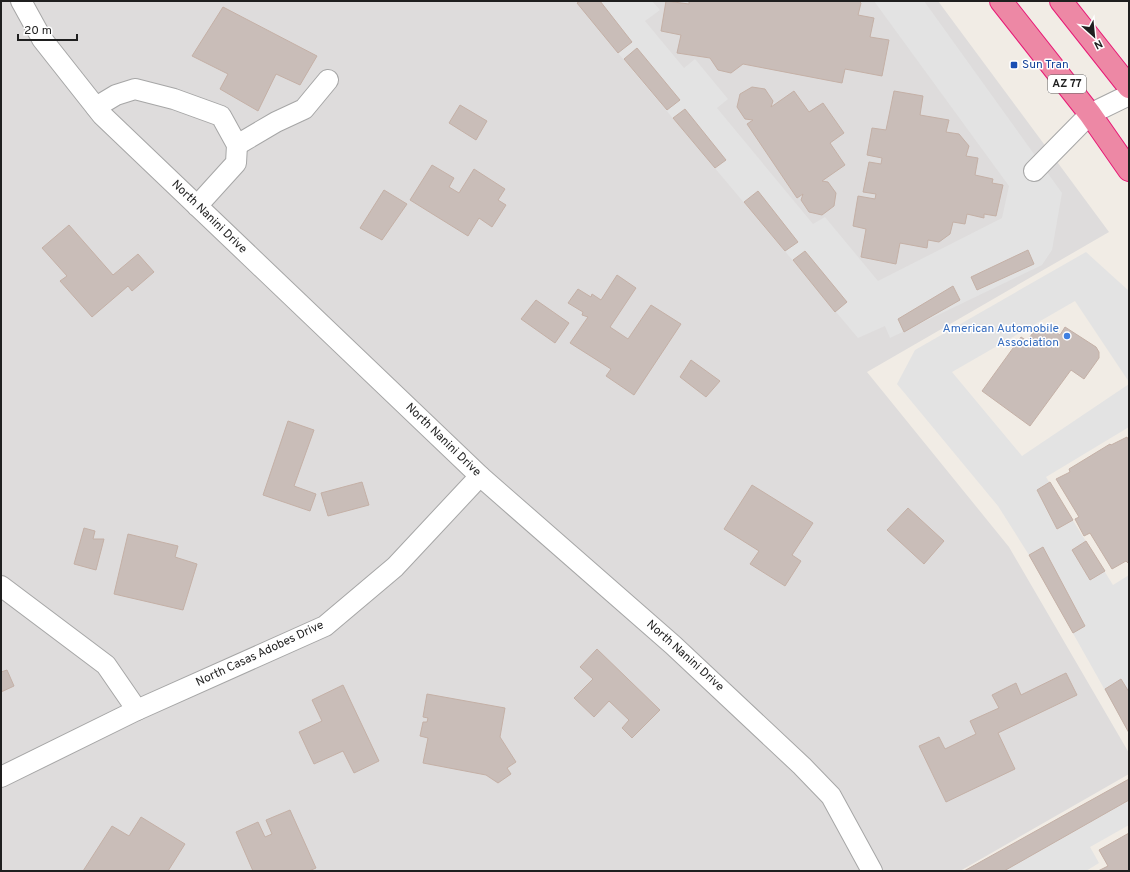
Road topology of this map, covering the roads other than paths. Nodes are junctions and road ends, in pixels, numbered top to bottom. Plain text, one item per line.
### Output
1 (21, 1) edge
2 (1001, 1) edge
3 (1061, 1) edge
4 (328, 80) dead end
5 (1129, 87) edge
6 (1129, 95) edge
7 (96, 107) junction
8 (1090, 114) junction
9 (237, 145) junction
10 (1129, 170) edge
11 (1034, 171) dead end
12 (197, 206) junction
13 (480, 476) junction
14 (1, 586) edge
15 (137, 710) junction
16 (1, 777) edge
17 (872, 871) edge

1 - 7 street, North Nanini Drive
2 - 8 highway, AZ 77
3 - 5 highway
4 - 9 street
6 - 8 street
7 - 9 street
7 - 12 street, North Nanini Drive
8 - 10 highway, AZ 77
8 - 11 street
9 - 12 street
12 - 13 street, North Nanini Drive
13 - 15 street, North Casas Adobes Drive
13 - 17 street, North Nanini Drive
14 - 15 street
15 - 16 street, North Casas Adobes Drive

